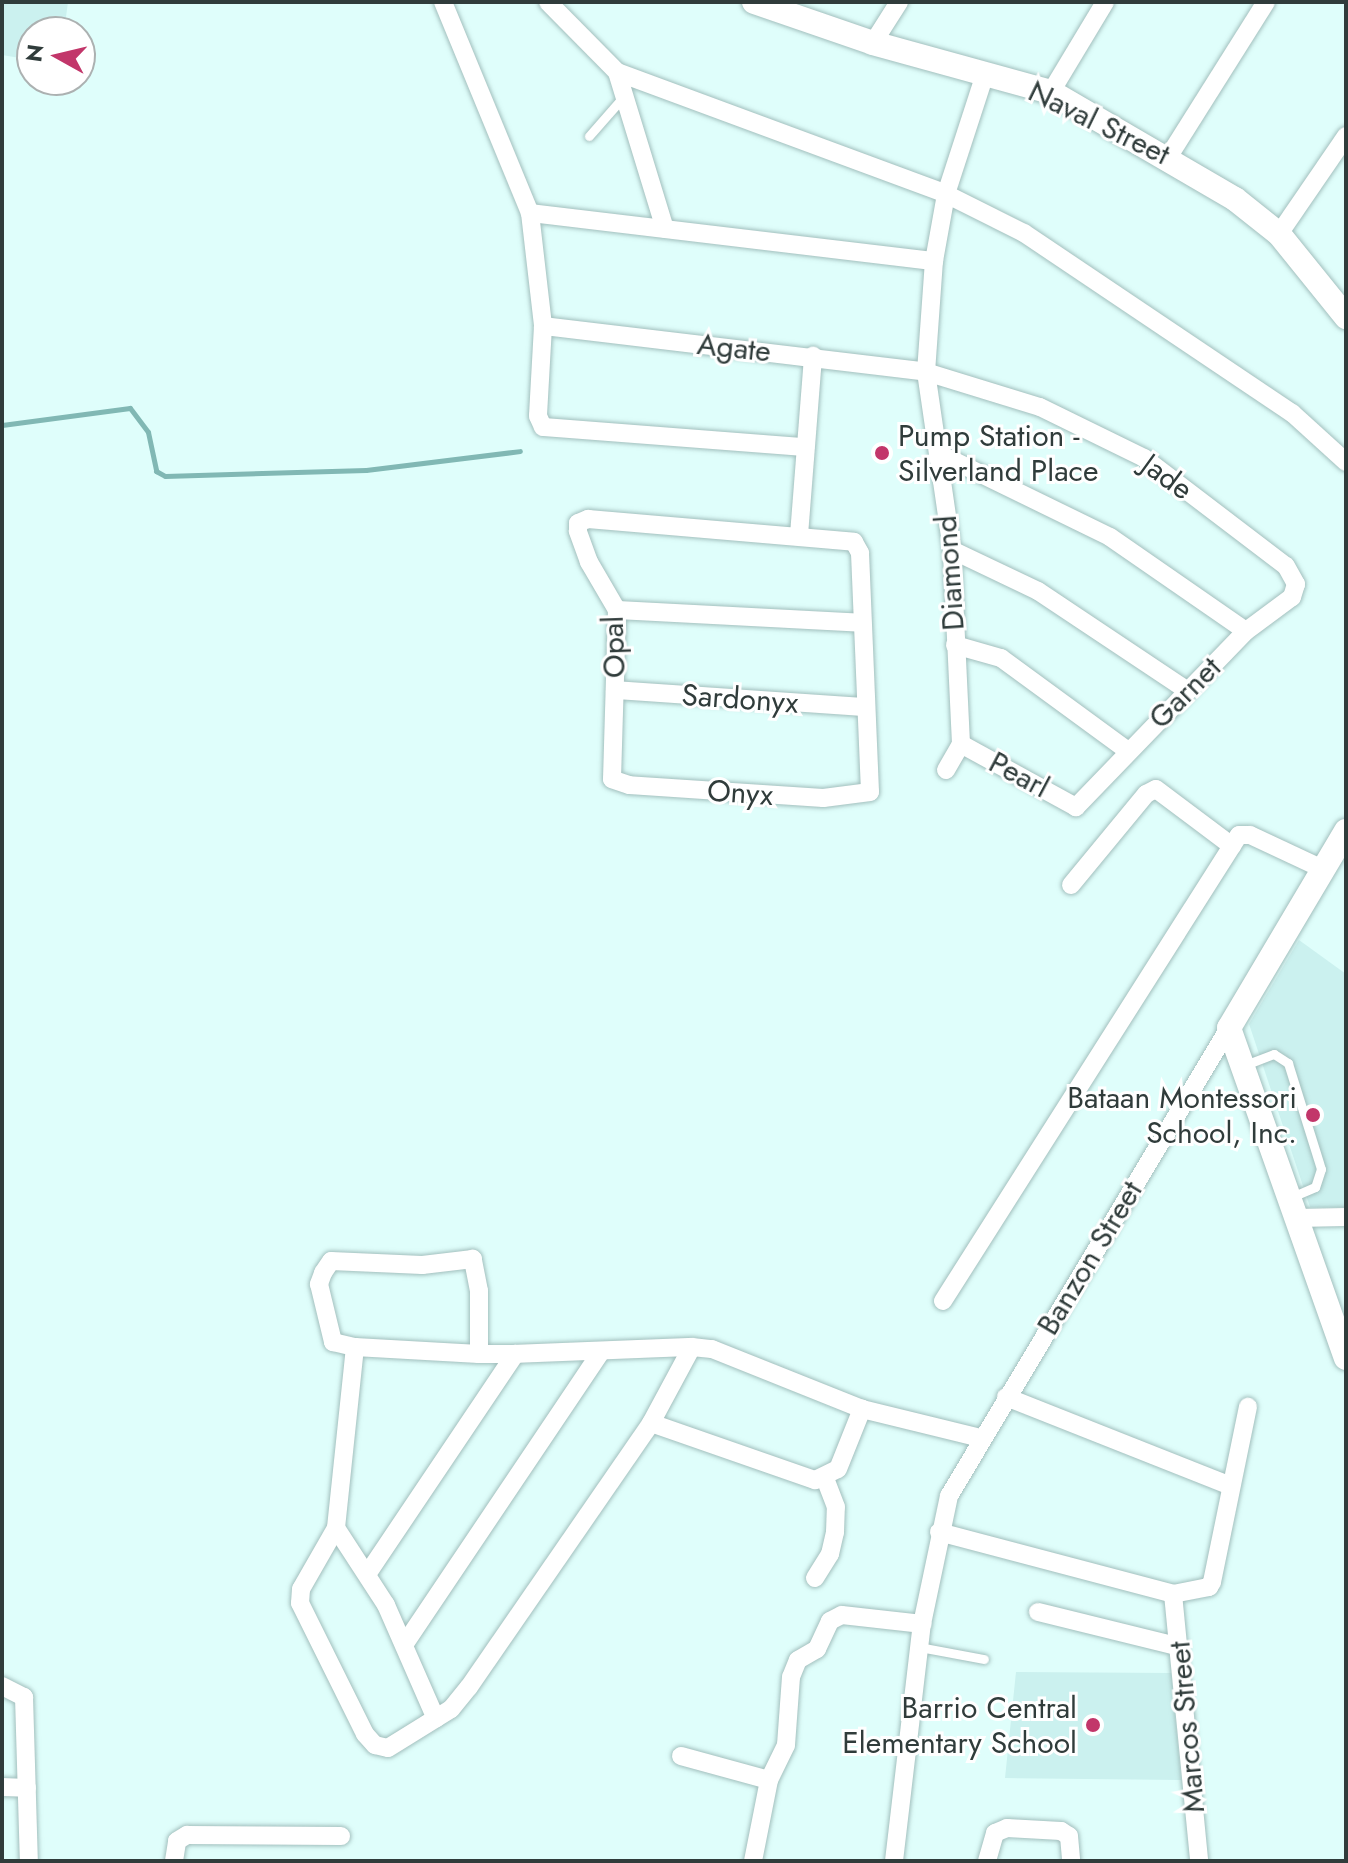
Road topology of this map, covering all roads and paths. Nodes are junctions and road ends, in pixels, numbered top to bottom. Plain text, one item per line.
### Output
1 (443, 2) edge
2 (548, 2) edge
3 (754, 2) edge
4 (899, 2) edge
5 (1105, 2) edge
6 (1266, 2) edge
7 (873, 43) junction
8 (617, 72) junction
9 (985, 74) junction
10 (1051, 92) junction
11 (624, 96) junction
12 (589, 136) dead end
13 (1346, 136) edge
14 (1169, 156) junction
15 (946, 194) junction
16 (530, 213) junction
17 (665, 229) junction
18 (1279, 234) junction
19 (934, 261) junction
20 (1346, 317) edge
21 (543, 326) junction
22 (813, 356) junction
23 (926, 372) junction
24 (805, 447) junction
25 (938, 453) junction
26 (1346, 462) edge
27 (799, 535) junction
28 (952, 550) junction
29 (1296, 584) joint
30 (617, 610) junction
31 (862, 623) junction
32 (1246, 631) junction
33 (955, 645) junction
34 (615, 690) junction
35 (1188, 691) junction
36 (865, 707) junction
37 (961, 744) junction
38 (1128, 751) junction
39 (946, 770) dead end
40 (612, 779) joint
41 (1076, 807) joint
42 (1346, 831) edge
43 (1232, 846) junction
44 (1323, 869) junction
45 (1071, 885) dead end
46 (1229, 1028) junction
47 (1242, 1066) junction
48 (1293, 1208) junction
49 (1346, 1217) edge
50 (943, 1301) dead end
51 (355, 1347) junction
52 (692, 1347) junction
53 (600, 1353) junction
54 (479, 1354) junction
55 (515, 1354) junction
56 (1346, 1358) edge
57 (1006, 1397) junction
58 (1248, 1407) dead end
59 (862, 1409) junction
60 (651, 1423) junction
61 (981, 1438) junction
62 (825, 1479) junction
63 (1231, 1486) junction
64 (336, 1528) junction
65 (939, 1532) junction
66 (368, 1573) junction
67 (815, 1578) dead end
68 (1173, 1594) junction
69 (1038, 1612) dead end
70 (922, 1624) junction
71 (404, 1645) junction
72 (919, 1647) junction
73 (1180, 1647) junction
74 (984, 1659) dead end
75 (2, 1686) edge
76 (436, 1719) junction
77 (681, 1756) dead end
78 (769, 1780) junction
79 (2, 1787) edge
80 (27, 1788) junction
81 (341, 1836) dead end
82 (29, 1861) edge
83 (174, 1861) edge
84 (753, 1861) edge
85 (894, 1861) edge
86 (987, 1861) edge
87 (1071, 1861) edge
88 (1199, 1861) edge

1 - 16 street
2 - 8 street
3 - 7 street, Naval Street
4 - 7 street
5 - 10 street
6 - 14 street
7 - 9 street, Naval Street
8 - 11 street
8 - 15 street
9 - 10 street, Naval Street
9 - 15 street, Diamond
10 - 14 street, Naval Street
11 - 12 lane
11 - 17 street
13 - 18 street
14 - 18 street, Naval Street
15 - 19 street, Diamond
15 - 26 street
16 - 17 street
16 - 21 street
17 - 19 street
18 - 20 street, Naval Street
19 - 23 street, Diamond
21 - 22 street, Agate
21 - 24 street
22 - 23 street, Agate
22 - 24 street
23 - 25 street, Diamond
23 - 29 street, Jade
24 - 27 street
25 - 28 street, Diamond
25 - 32 street
27 - 30 street, Opal
27 - 31 street
28 - 33 street, Diamond
28 - 35 street
29 - 32 street, Garnet
30 - 31 street
30 - 34 street, Opal
31 - 36 street
32 - 35 street, Garnet
33 - 37 street, Diamond
33 - 38 street
34 - 36 street, Sardonyx
34 - 40 street, Opal
35 - 38 street, Garnet
36 - 40 street, Onyx
37 - 39 street
37 - 41 street, Pearl
38 - 41 street, Garnet
42 - 44 street, Banzon Street
43 - 44 street
43 - 45 street
43 - 50 street
44 - 46 street, Banzon Street
46 - 47 street
46 - 57 street, Banzon Street
47 - 48 street
47 - 48 lane
48 - 49 street
48 - 56 street
51 - 54 street
51 - 54 street
51 - 64 street
52 - 53 street
52 - 59 street
52 - 60 street
53 - 55 street
53 - 71 street
54 - 55 street
55 - 66 street
57 - 61 street, Banzon Street
57 - 63 street
58 - 63 street
59 - 61 street
59 - 62 street
60 - 62 street
60 - 76 street
61 - 65 street, Banzon Street
62 - 67 street
63 - 68 street
64 - 66 street
64 - 76 street
65 - 68 street
65 - 70 street, Banzon Street
66 - 71 street
68 - 73 street, Marcos Street
69 - 73 street
70 - 72 street, Banzon Street
70 - 78 street
71 - 76 street
72 - 74 lane
72 - 85 street, Banzon Street
73 - 88 street, Marcos Street
75 - 80 street
77 - 78 street
78 - 84 street
79 - 80 street
80 - 82 street
81 - 83 street
86 - 87 street

